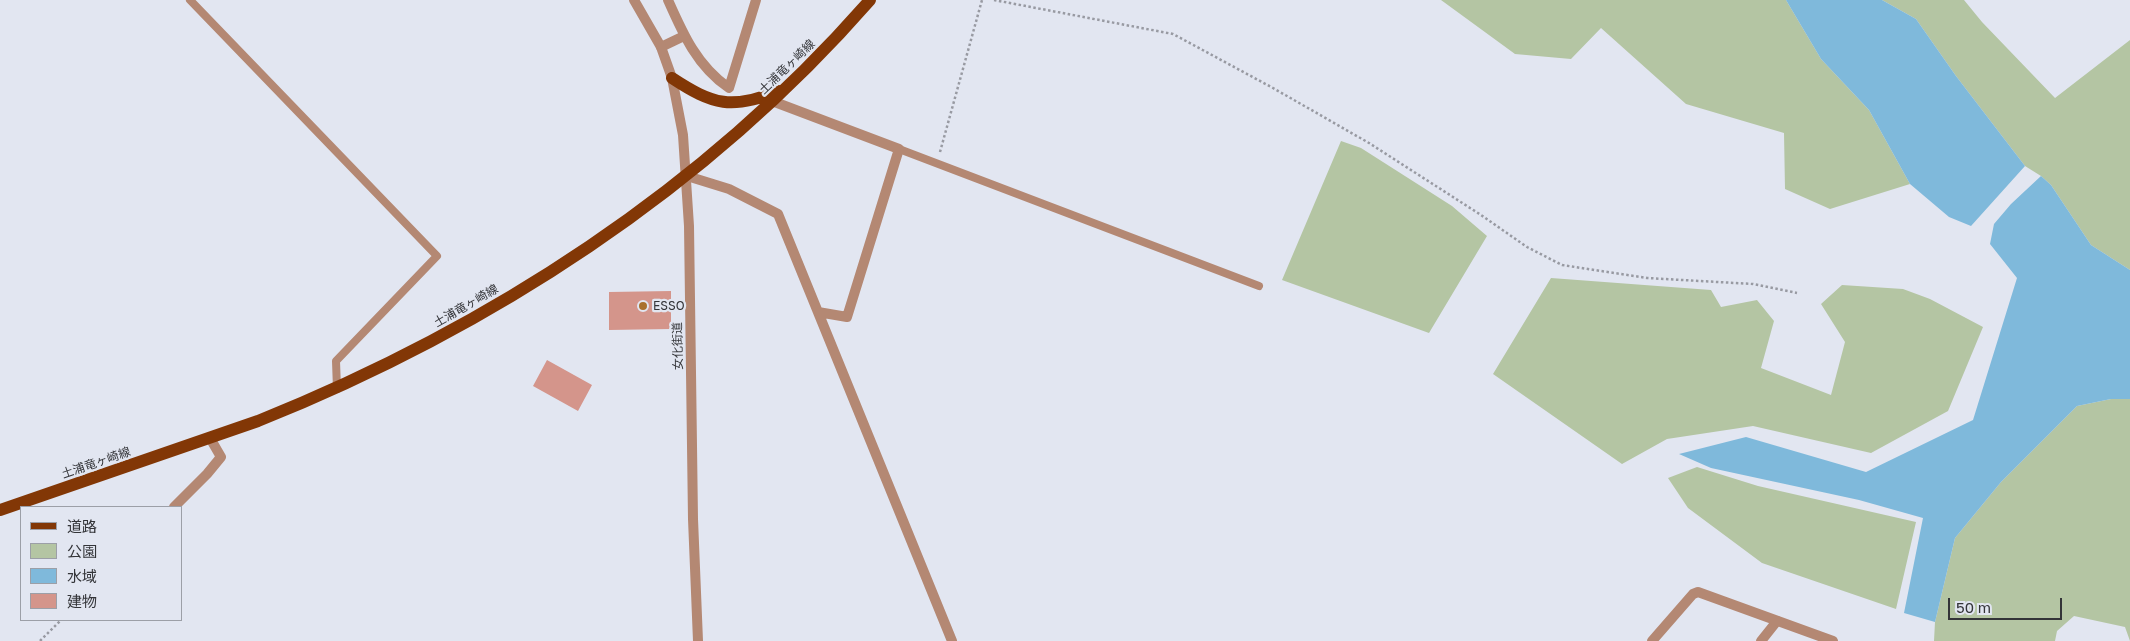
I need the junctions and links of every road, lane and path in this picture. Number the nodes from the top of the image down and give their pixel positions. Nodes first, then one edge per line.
1 (190, 0) edge
2 (634, 0) edge
3 (668, 0) edge
4 (756, 0) edge
5 (870, 0) edge
6 (982, 0) edge
7 (994, 0) edge
8 (684, 36) junction
9 (660, 47) junction
10 (672, 78) junction
11 (786, 88) junction
12 (772, 101) junction
13 (899, 150) junction
14 (937, 164) junction
15 (687, 176) junction
16 (1259, 286) dead end
17 (1797, 293) dead end
18 (818, 312) junction
19 (336, 389) junction
20 (210, 438) junction
21 (175, 506) edge
22 (0, 510) edge
23 (60, 621) edge
24 (1777, 621) junction
25 (40, 641) edge
26 (698, 641) edge
27 (952, 641) edge
28 (1652, 641) edge
29 (1761, 641) edge
30 (1833, 641) edge

1 - 19 lane
2 - 9 street, 女化街道
3 - 8 street
4 - 8 street
5 - 11 main road, 土浦竜ヶ崎線
6 - 14 path
7 - 17 path
8 - 9 street
9 - 10 street, 女化街道
10 - 11 main road
10 - 15 street, 女化街道
11 - 12 main road, 土浦竜ヶ崎線
12 - 13 street
12 - 15 main road, 土浦竜ヶ崎線
13 - 14 lane
13 - 18 street
14 - 16 lane
15 - 18 street
15 - 19 main road, 土浦竜ヶ崎線
15 - 26 street, 女化街道
18 - 27 street
19 - 20 main road, 土浦竜ヶ崎線
20 - 21 street
20 - 22 main road, 土浦竜ヶ崎線
23 - 25 path
24 - 28 street
24 - 29 street
24 - 30 street

